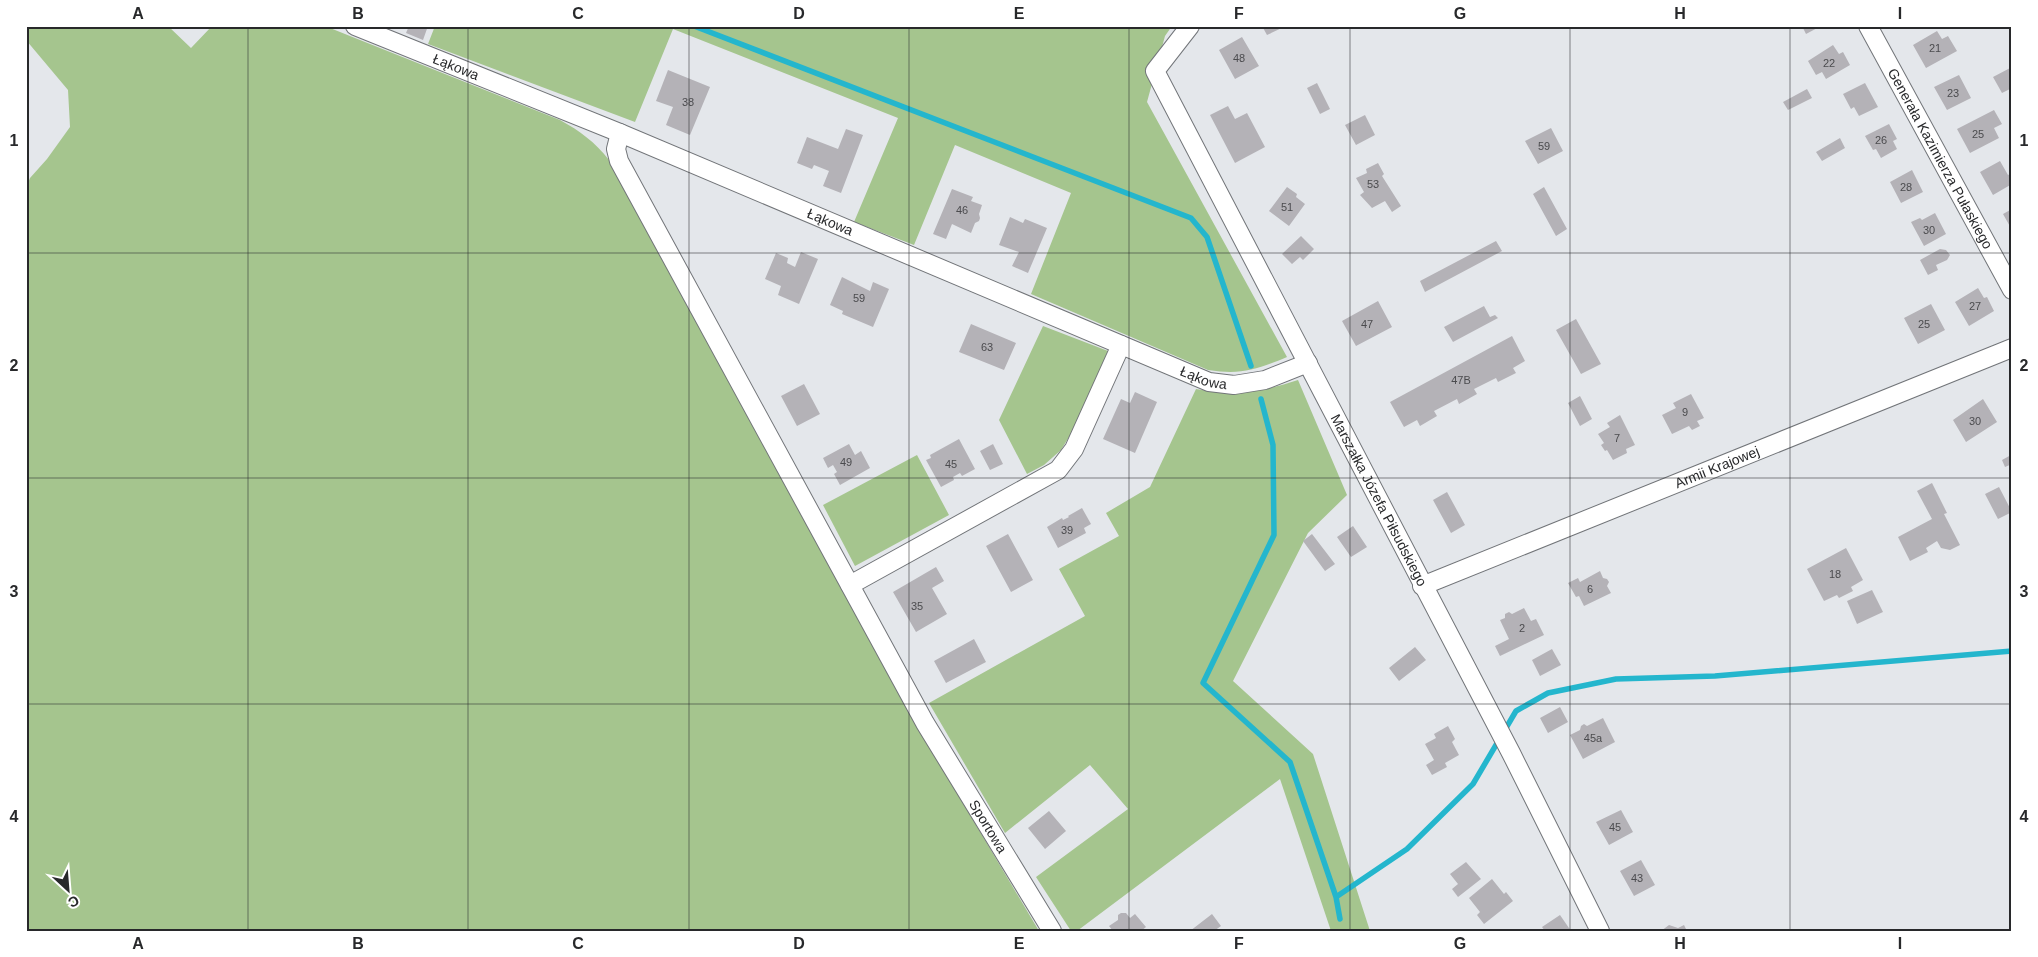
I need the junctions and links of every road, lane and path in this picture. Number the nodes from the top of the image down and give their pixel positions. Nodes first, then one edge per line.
1 (355, 26) edge
2 (1190, 26) edge
3 (1868, 26) edge
4 (620, 133) junction
5 (2012, 290) edge
6 (1121, 345) junction
7 (2012, 348) edge
8 (1308, 363) junction
9 (850, 585) junction
10 (1422, 586) junction
11 (1052, 931) edge
12 (1600, 931) edge

1 - 4 street, Łąkowa
2 - 8 street, Marszałka Józefa Piłsudskiego
3 - 5 street, Generała Kazimierza Pułaskiego
4 - 6 street, Łąkowa
4 - 9 street, Sportowa
6 - 8 street, Łąkowa
6 - 9 street
7 - 10 street, Armii Krajowej
8 - 10 street, Marszałka Józefa Piłsudskiego
9 - 11 street, Sportowa
10 - 12 street, Marszałka Józefa Piłsudskiego

